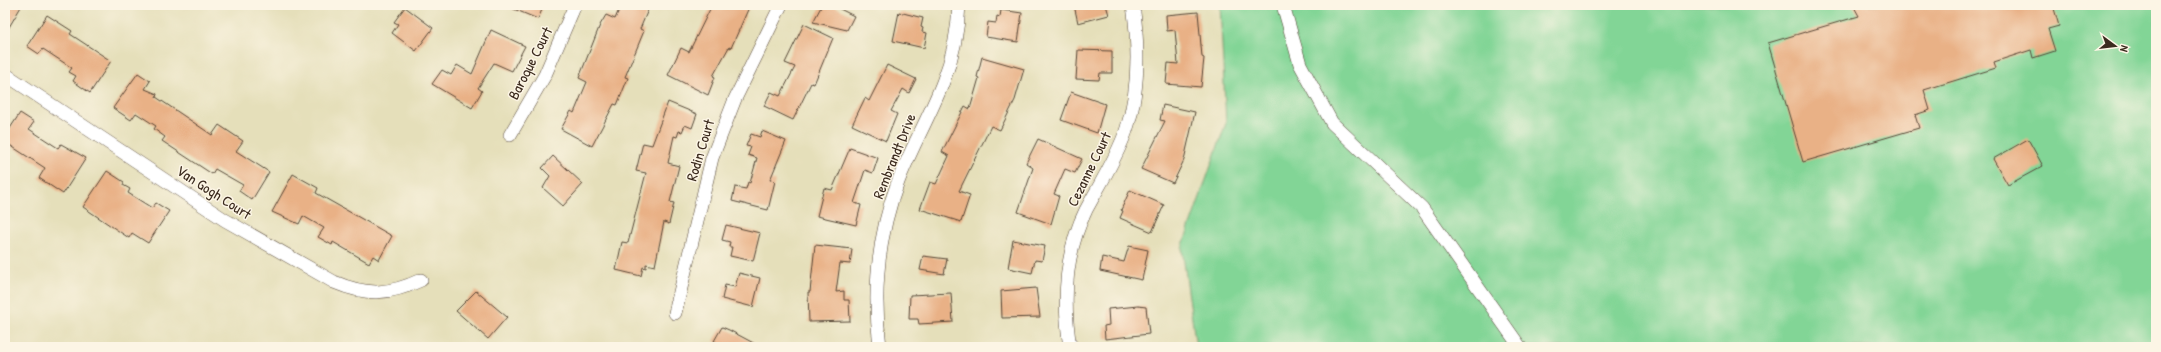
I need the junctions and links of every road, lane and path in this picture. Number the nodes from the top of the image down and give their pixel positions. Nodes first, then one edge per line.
1 (575, 5) edge
2 (781, 5) edge
3 (959, 5) edge
4 (1133, 5) edge
5 (1283, 5) edge
6 (5, 74) edge
7 (510, 135) dead end
8 (421, 280) dead end
9 (675, 313) dead end
10 (880, 347) edge
11 (1070, 347) edge
12 (1520, 347) edge

1 - 7 street, Baroque Court
2 - 9 street, Rodin Court
3 - 10 street, Rembrandt Drive
4 - 11 street, Cezanne Court
5 - 12 street
6 - 8 street, Van Gogh Court

